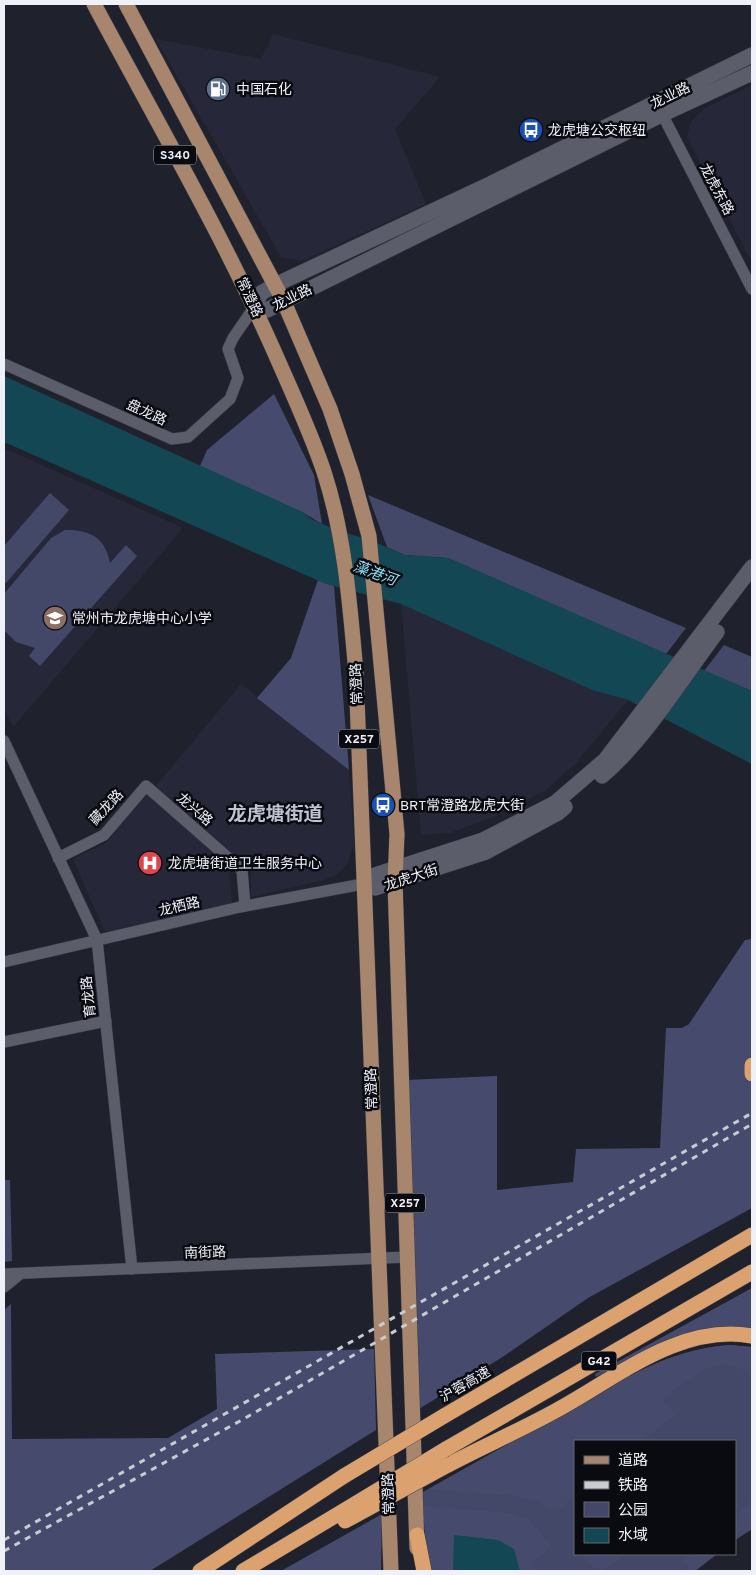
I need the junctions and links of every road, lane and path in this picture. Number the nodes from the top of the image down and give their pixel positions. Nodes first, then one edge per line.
1 (94, 4) edge
2 (126, 4) edge
3 (752, 55) edge
4 (752, 73) edge
5 (659, 108) junction
6 (275, 285) junction
7 (752, 289) edge
8 (284, 302) junction
9 (255, 306) junction
10 (4, 364) edge
11 (752, 567) edge
12 (752, 584) edge
13 (697, 650) junction
14 (4, 741) edge
15 (146, 786) joint
16 (58, 858) junction
17 (396, 875) junction
18 (363, 884) junction
19 (245, 906) junction
20 (97, 940) junction
21 (4, 962) edge
22 (106, 1021) junction
23 (4, 1042) edge
24 (752, 1065) edge
25 (752, 1074) edge
26 (750, 1231) edge
27 (407, 1258) junction
28 (378, 1260) junction
29 (132, 1269) junction
30 (752, 1272) edge
31 (4, 1274) edge
32 (20, 1274) junction
33 (4, 1287) edge
34 (752, 1336) edge
35 (345, 1515) junction
36 (417, 1535) junction
37 (200, 1571) edge
38 (243, 1571) edge
39 (254, 1571) edge
40 (391, 1571) edge
41 (418, 1571) edge
42 (424, 1571) edge

1 - 9 main road, 常澄路 / S340
2 - 6 main road, 常澄路 / S340
3 - 5 street, 龙业路
4 - 5 street, 龙业路
5 - 6 street, 龙业路
5 - 7 street, 龙虎东路
5 - 8 street, 龙业路
6 - 8 main road, 常澄路
6 - 9 street, 龙业路
8 - 9 street, 龙业路
8 - 17 main road, 常澄路 / X257
9 - 10 street, 盘龙路
9 - 18 main road, 常澄路 / X257
11 - 13 street
12 - 13 street
13 - 17 street, 龙虎大街
14 - 16 street, 育龙路
15 - 16 street, 藏龙路
15 - 19 street, 龙兴路
16 - 20 street, 育龙路
17 - 18 street, 龙虎大街
17 - 27 main road, 常澄路 / X257
18 - 19 street, 龙栖路
18 - 28 main road, 常澄路 / X257
19 - 20 street, 龙栖路
20 - 21 street, 龙栖路
20 - 22 street, 育龙路
22 - 23 street
22 - 29 street, 育龙路
24 - 25 highway
26 - 37 highway, 沪蓉高速 / G42, bridge
27 - 28 street, 南街路
27 - 36 main road, 常澄路 / X257
28 - 29 street, 南街路
28 - 40 main road, 常澄路 / X257
29 - 32 street, 南街路
30 - 35 highway, G42, bridge
31 - 32 street, 南街路
32 - 33 street
34 - 35 highway, bridge
35 - 38 highway, G42
35 - 39 highway
36 - 41 main road, 常澄路 / X257
36 - 42 highway

